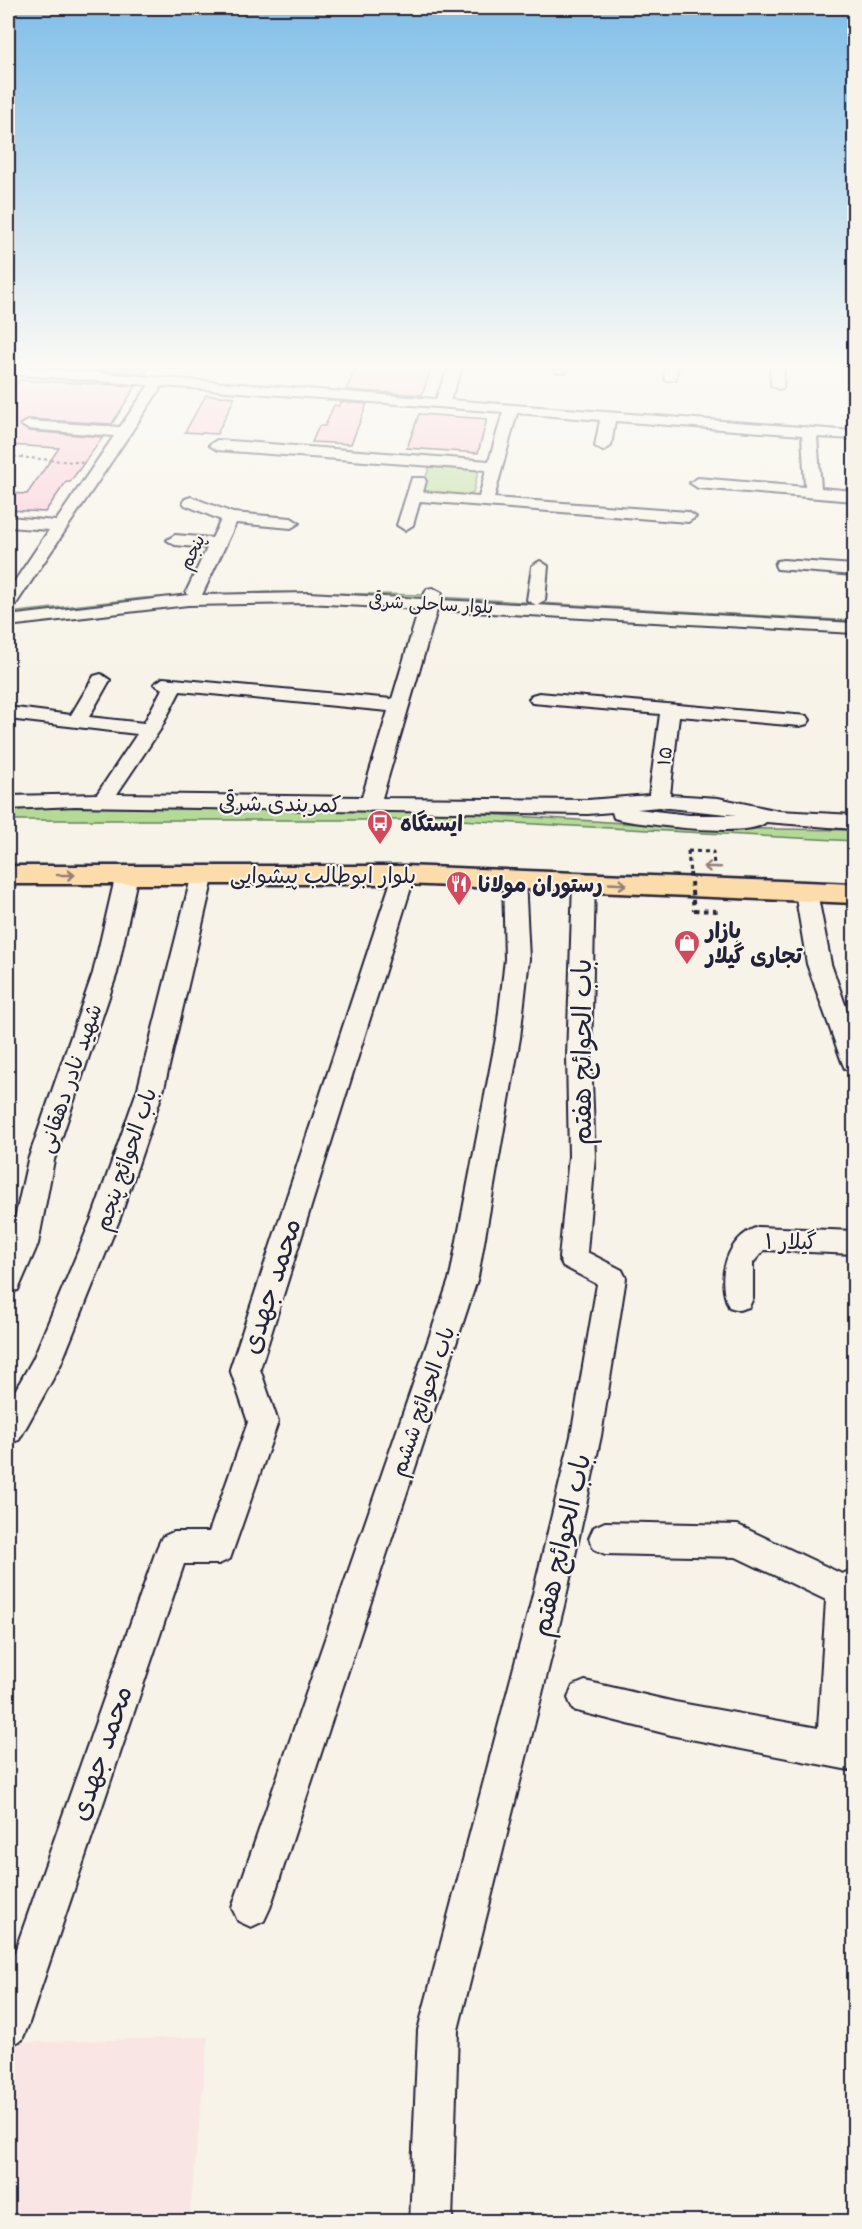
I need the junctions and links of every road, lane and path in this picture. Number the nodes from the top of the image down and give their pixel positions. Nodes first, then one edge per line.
1 (98, 470) edge
2 (421, 470) edge
3 (494, 470) edge
4 (812, 470) edge
5 (698, 483) dead end
6 (813, 492) junction
7 (413, 496) junction
8 (855, 496) edge
9 (191, 502) dead end
10 (485, 502) junction
11 (688, 517) dead end
12 (230, 518) junction
13 (8, 522) edge
14 (291, 523) dead end
15 (405, 525) dead end
16 (59, 526) junction
17 (175, 540) dead end
18 (218, 544) junction
19 (783, 565) dead end
20 (540, 566) dead end
21 (855, 570) edge
22 (195, 592) junction
23 (432, 598) junction
24 (536, 600) junction
25 (8, 603) edge
26 (8, 611) edge
27 (855, 618) edge
28 (8, 621) edge
29 (855, 628) edge
30 (101, 680) dead end
31 (539, 699) dead end
32 (400, 706) junction
33 (670, 710) junction
34 (8, 713) edge
35 (78, 719) junction
36 (800, 720) dead end
37 (150, 730) junction
38 (103, 800) junction
39 (659, 801) junction
40 (8, 803) edge
41 (370, 804) junction
42 (588, 807) junction
43 (779, 818) junction
44 (855, 822) edge
45 (688, 851) joint
46 (8, 854) edge
47 (714, 867) junction
48 (855, 872) edge
49 (127, 874) junction
50 (203, 874) junction
51 (8, 875) edge
52 (404, 875) junction
53 (514, 878) junction
54 (584, 882) junction
55 (806, 892) junction
56 (855, 894) edge
57 (694, 910) joint
58 (716, 911) dead end
59 (855, 1062) edge
60 (855, 1243) edge
61 (8, 1281) edge
62 (739, 1298) dead end
63 (8, 1430) edge
64 (605, 1538) dead end
65 (849, 1588) edge
66 (585, 1698) dead end
67 (844, 1751) edge
68 (251, 1908) dead end
69 (8, 2026) edge
70 (431, 2222) edge

1 - 16 street
2 - 7 street
3 - 10 street
4 - 6 street
5 - 6 street
6 - 8 street
7 - 10 street
7 - 15 street
9 - 12 street
10 - 11 street
12 - 14 street, پنجم
12 - 18 street, پنجم
13 - 16 street
16 - 25 street
17 - 18 street
18 - 22 street, پنجم
19 - 21 street
20 - 24 street
22 - 23 street, بلوار ساحلی شرقی
22 - 26 street, بلوار ساحلی شرقی
23 - 24 street, بلوار ساحلی شرقی
23 - 28 street, بلوار ساحلی شرقی
23 - 29 street, بلوار ساحلی شرقی
23 - 32 street
24 - 27 street, بلوار ساحلی شرقی
30 - 35 street
31 - 33 street
32 - 37 street
32 - 41 street
33 - 36 street
33 - 39 street, ۱۵
34 - 35 street
35 - 37 street
37 - 38 street
38 - 40 street, کمربندی شرقی
38 - 41 street, کمربندی شرقی
39 - 42 street, کمربندی شرقی
39 - 43 street, کمربندی شرقی
41 - 42 street, کمربندی شرقی
42 - 43 street, کمربندی شرقی
43 - 44 street, کمربندی شرقی
45 - 47 path
45 - 57 path, bridge
47 -> 46 highway, بلوار ابوطالب پیشوایی
47 - 48 highway, بلوار ابوطالب پیشوایی
49 - 50 highway, بلوار ابوطالب پیشوایی
51 -> 49 highway, بلوار ابوطالب پیشوایی
49 - 61 street, شهید نادر دهقانی
50 - 52 highway, بلوار ابوطالب پیشوایی
50 - 63 street, باب الحوائج پنجم
52 - 53 highway, بلوار ابوطالب پیشوایی
52 - 69 street, محمد جهدی
53 - 54 highway, بلوار ابوطالب پیشوایی
53 - 68 street, باب الحوائج ششم
54 -> 55 highway, بلوار ابوطالب پیشوایی
54 - 70 street, باب الحوائج هفتم
55 - 56 highway, بلوار ابوطالب پیشوایی
55 - 59 street
57 - 58 path
60 - 62 street, گیلار ۱
64 - 65 street
65 - 67 street
66 - 67 street

